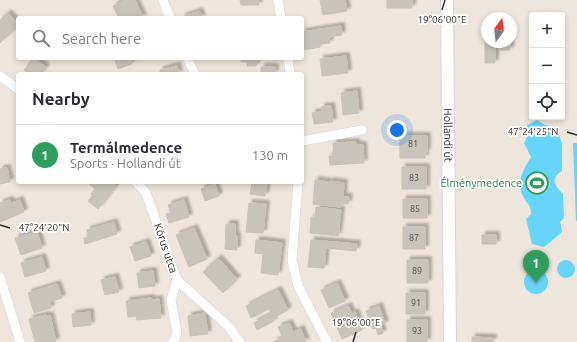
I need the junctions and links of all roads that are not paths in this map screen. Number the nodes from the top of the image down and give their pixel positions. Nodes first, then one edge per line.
1 (163, 0) edge
2 (278, 0) edge
3 (447, 0) edge
4 (169, 16) edge
5 (281, 16) edge
6 (188, 60) edge
7 (288, 60) edge
8 (194, 72) edge
9 (290, 72) edge
10 (0, 76) edge
11 (16, 88) edge
12 (362, 130) dead end
13 (304, 141) edge
14 (138, 184) edge
15 (298, 184) edge
16 (0, 277) edge
17 (177, 280) junction
18 (20, 342) edge
19 (173, 342) edge
20 (240, 342) edge
21 (327, 342) edge
22 (450, 342) edge

1 - 4 street
2 - 5 street
3 - 22 street, Hollandi út
6 - 8 street
7 - 9 street
10 - 11 street
12 - 13 street
14 - 17 street, Kórus utca
15 - 21 street
16 - 18 street
17 - 19 street, Kórus utca
17 - 20 street

